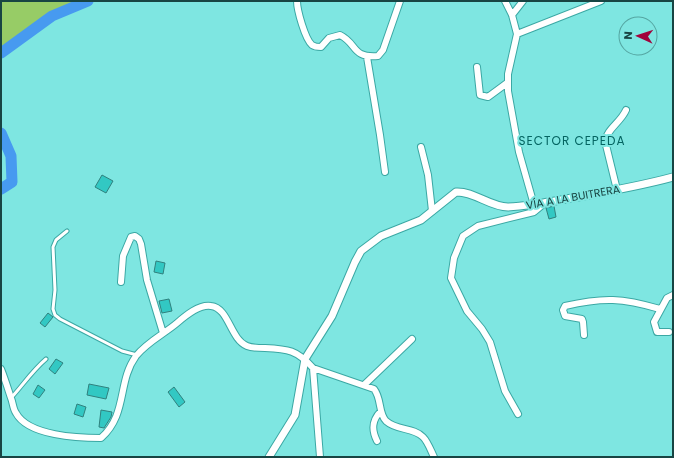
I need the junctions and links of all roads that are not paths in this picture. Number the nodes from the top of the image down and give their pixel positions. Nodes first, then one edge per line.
1 (297, 1) edge
2 (400, 1) edge
3 (505, 1) edge
4 (523, 1) edge
5 (601, 1) edge
6 (512, 15) junction
7 (517, 34) junction
8 (367, 57) junction
9 (477, 67) dead end
10 (507, 83) junction
11 (626, 110) dead end
12 (421, 147) dead end
13 (385, 172) dead end
14 (673, 177) edge
15 (617, 190) junction
16 (546, 202) junction
17 (534, 205) junction
18 (432, 210) junction
19 (67, 231) dead end
20 (121, 282) dead end
21 (673, 295) edge
22 (660, 309) junction
23 (669, 332) dead end
24 (163, 333) junction
25 (584, 335) dead end
26 (412, 339) dead end
27 (137, 355) junction
28 (46, 359) dead end
29 (305, 359) junction
30 (313, 368) junction
31 (1, 369) edge
32 (364, 385) junction
33 (11, 398) junction
34 (381, 411) junction
35 (518, 414) dead end
36 (376, 441) dead end
37 (270, 457) edge
38 (320, 457) edge
39 (432, 457) edge

1 - 8 street
2 - 8 street
3 - 6 street
4 - 6 street
5 - 7 street
6 - 7 street
7 - 10 street
8 - 13 street
9 - 10 street
10 - 17 street
11 - 15 street
12 - 18 street
14 - 15 street, VÍA A LA BUITRERA
15 - 16 street, VÍA A LA BUITRERA
16 - 17 street, VÍA A LA BUITRERA
16 - 35 street
17 - 18 street, VÍA A LA BUITRERA
18 - 29 street, VÍA A LA BUITRERA
19 - 27 lane
20 - 24 street
21 - 22 street
22 - 23 street
22 - 25 street
24 - 27 street
24 - 29 street
26 - 32 street
27 - 33 street
28 - 33 lane
29 - 30 street
29 - 37 street, VÍA A LA BUITRERA
30 - 32 street
30 - 38 street
31 - 33 street
32 - 34 street
34 - 36 street
34 - 39 street

